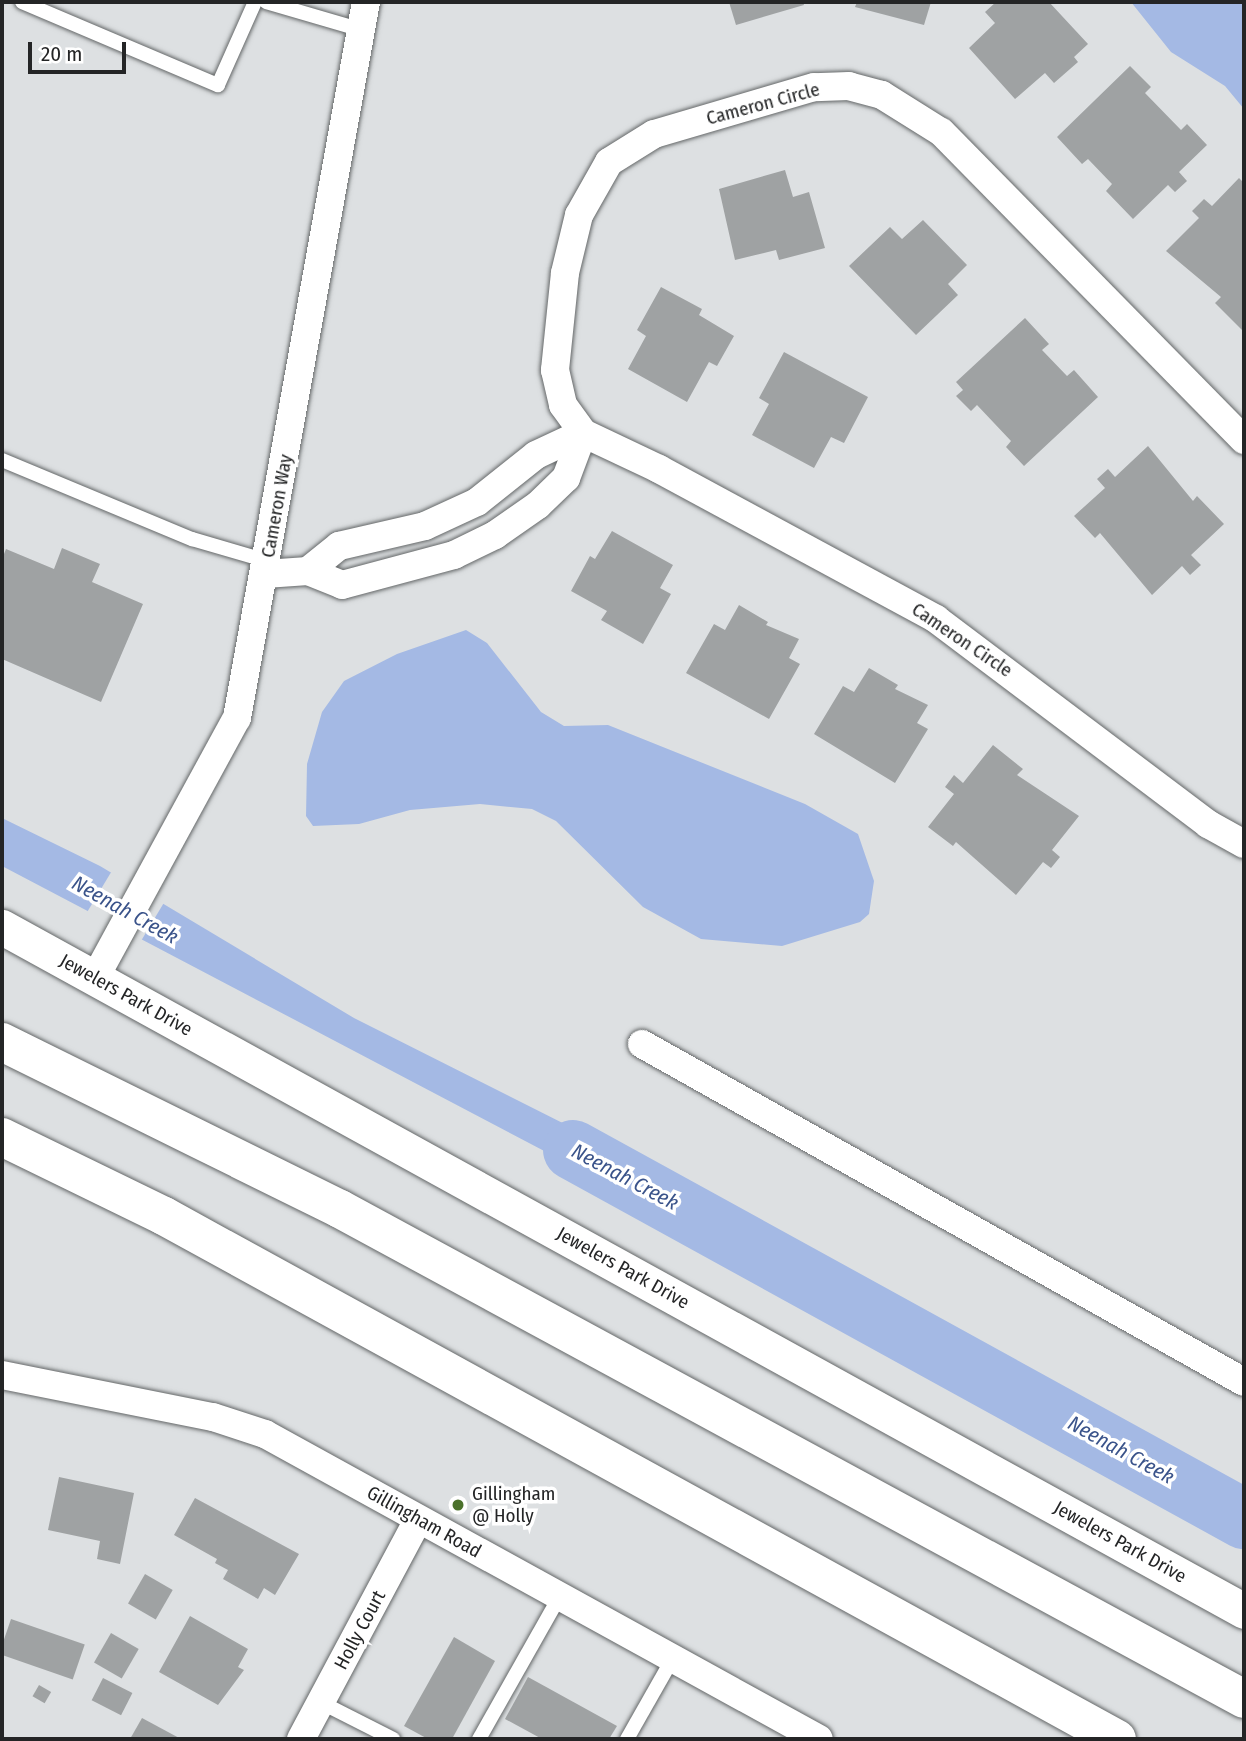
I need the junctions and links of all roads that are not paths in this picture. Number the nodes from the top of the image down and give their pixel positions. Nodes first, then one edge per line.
1 (22, 2) edge
2 (254, 2) edge
3 (266, 2) edge
4 (366, 2) edge
5 (362, 30) junction
6 (583, 433) junction
7 (1244, 440) edge
8 (2, 460) edge
9 (266, 567) junction
10 (308, 571) junction
11 (1244, 844) edge
12 (2, 927) edge
13 (95, 978) junction
14 (2, 1042) edge
15 (642, 1044) dead end
16 (2, 1137) edge
17 (2, 1375) edge
18 (1244, 1382) edge
19 (418, 1520) junction
20 (560, 1596) junction
21 (1244, 1611) edge
22 (673, 1658) junction
23 (1244, 1699) edge
24 (322, 1703) junction
25 (814, 1738) edge
26 (301, 1739) edge
27 (393, 1739) edge
28 (479, 1739) edge
29 (627, 1739) edge
30 (1117, 1739) edge

1 - 2 lane
3 - 5 lane
4 - 5 street, Cameron Way
5 - 9 street, Cameron Way
6 - 7 street, Cameron Circle
6 - 10 street
6 - 10 street
6 - 11 street, Cameron Circle
8 - 9 lane
9 - 10 street
9 - 13 street, Cameron Way
12 - 13 street, Jewelers Park Drive
13 - 21 street, Jewelers Park Drive
14 - 23 highway
15 - 18 street
16 - 30 highway
17 - 19 street, Gillingham Road
19 - 20 street, Gillingham Road
19 - 24 street, Holly Court
20 - 22 street, Gillingham Road
20 - 28 lane
22 - 25 street, Gillingham Road
22 - 29 lane
24 - 26 street, Holly Court
24 - 27 lane

